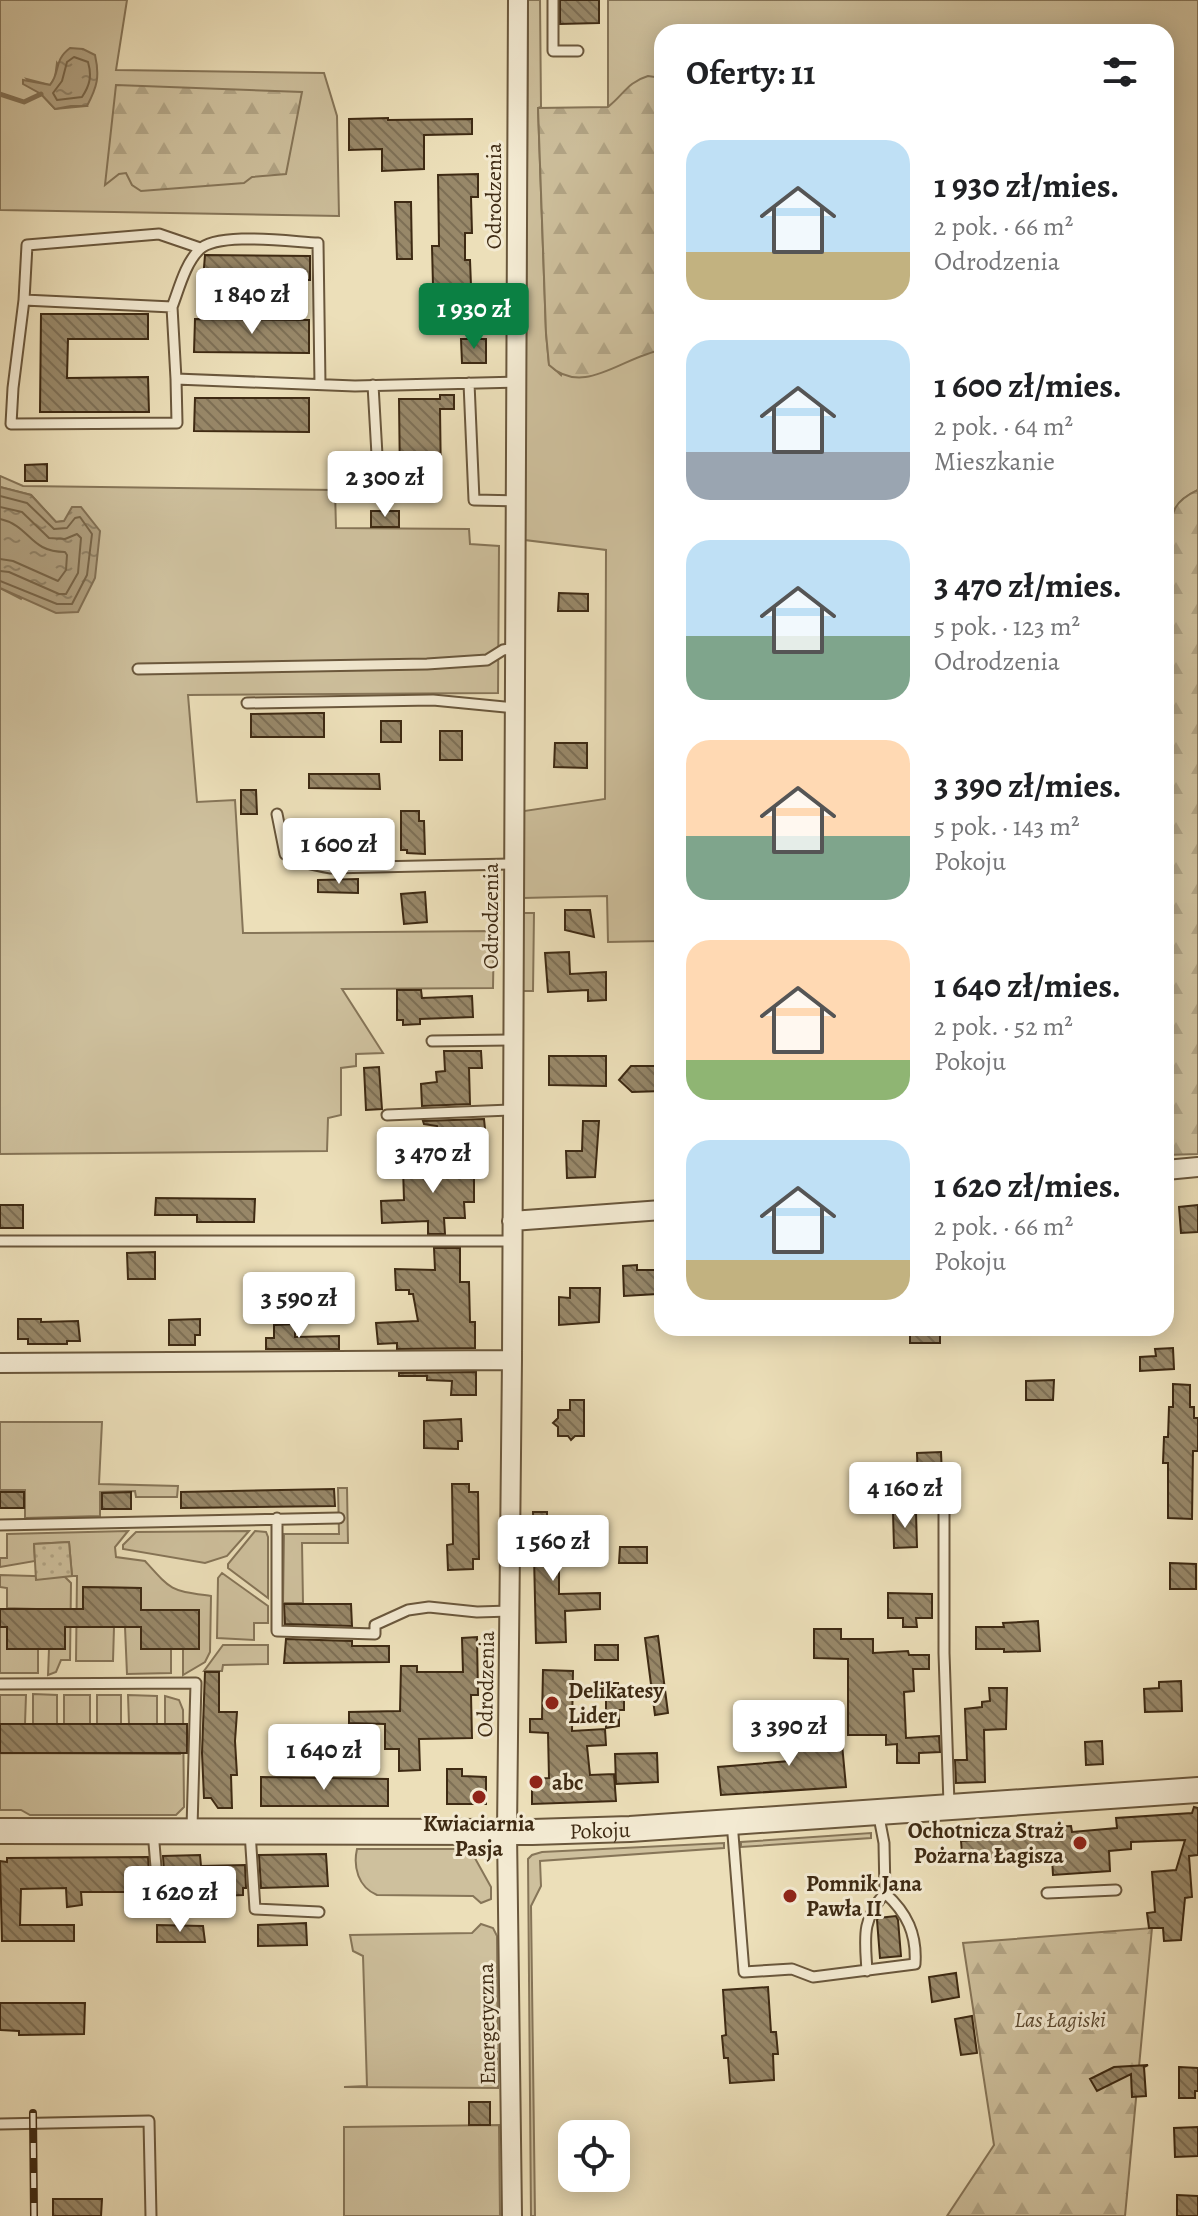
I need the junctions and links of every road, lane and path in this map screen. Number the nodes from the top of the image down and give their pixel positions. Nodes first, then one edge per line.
1 (518, 0) edge
2 (553, 0) edge
3 (578, 51) dead end
4 (200, 248) junction
5 (24, 300) junction
6 (172, 307) junction
7 (176, 379) junction
8 (516, 382) junction
9 (469, 383) junction
10 (320, 384) junction
11 (373, 385) junction
12 (377, 455) dead end
13 (516, 501) junction
14 (515, 648) junction
15 (138, 669) dead end
16 (247, 703) dead end
17 (515, 708) junction
18 (277, 814) dead end
19 (514, 864) junction
20 (513, 1040) junction
21 (432, 1041) dead end
22 (513, 1110) junction
23 (387, 1115) dead end
24 (1198, 1167) edge
25 (1174, 1169) edge
26 (654, 1211) edge
27 (512, 1221) junction
28 (0, 1241) edge
29 (512, 1241) junction
30 (512, 1360) junction
31 (0, 1363) edge
32 (944, 1512) dead end
33 (277, 1518) junction
34 (339, 1518) dead end
35 (0, 1525) edge
36 (510, 1611) junction
37 (0, 1684) edge
38 (1198, 1790) edge
39 (950, 1807) junction
40 (878, 1812) junction
41 (732, 1822) junction
42 (0, 1831) edge
43 (153, 1831) junction
44 (192, 1831) junction
45 (250, 1832) junction
46 (507, 1832) junction
47 (1116, 1890) dead end
48 (885, 1893) junction
49 (1047, 1893) dead end
50 (182, 1902) dead end
51 (319, 1912) dead end
52 (867, 1971) junction
53 (0, 2124) edge
54 (151, 2216) edge
55 (512, 2216) edge

1 - 8 street, Odrodzenia
2 - 3 lane
4 - 5 lane
4 - 6 lane
4 - 10 lane
5 - 6 lane
5 - 7 lane
6 - 7 lane
7 - 10 lane
8 - 9 lane
8 - 13 street, Odrodzenia
9 - 11 lane
9 - 13 lane
10 - 11 lane
11 - 12 lane
13 - 14 street, Odrodzenia
14 - 15 lane
14 - 17 street, Odrodzenia
16 - 17 lane
17 - 19 street, Odrodzenia
18 - 19 lane
19 - 20 street, Odrodzenia
20 - 21 lane
20 - 22 street, Odrodzenia
22 - 23 lane
22 - 27 street, Odrodzenia
24 - 25 street
26 - 27 street
27 - 29 street, Odrodzenia
28 - 29 lane
29 - 30 street, Odrodzenia
30 - 31 street
30 - 36 street, Odrodzenia
32 - 39 lane
33 - 34 lane
33 - 35 lane
33 - 36 lane
36 - 46 street, Odrodzenia
37 - 44 lane
38 - 39 street, Pokoju
39 - 40 street, Pokoju
40 - 41 street, Pokoju
40 - 48 lane
41 - 46 street, Pokoju
41 - 52 lane
42 - 43 street, Pokoju
43 - 44 street, Pokoju
43 - 50 lane
44 - 45 street, Pokoju
45 - 46 street, Pokoju
45 - 51 lane
46 - 55 street, Energetyczna
47 - 49 lane
48 - 52 lane
48 - 52 lane
53 - 54 lane

